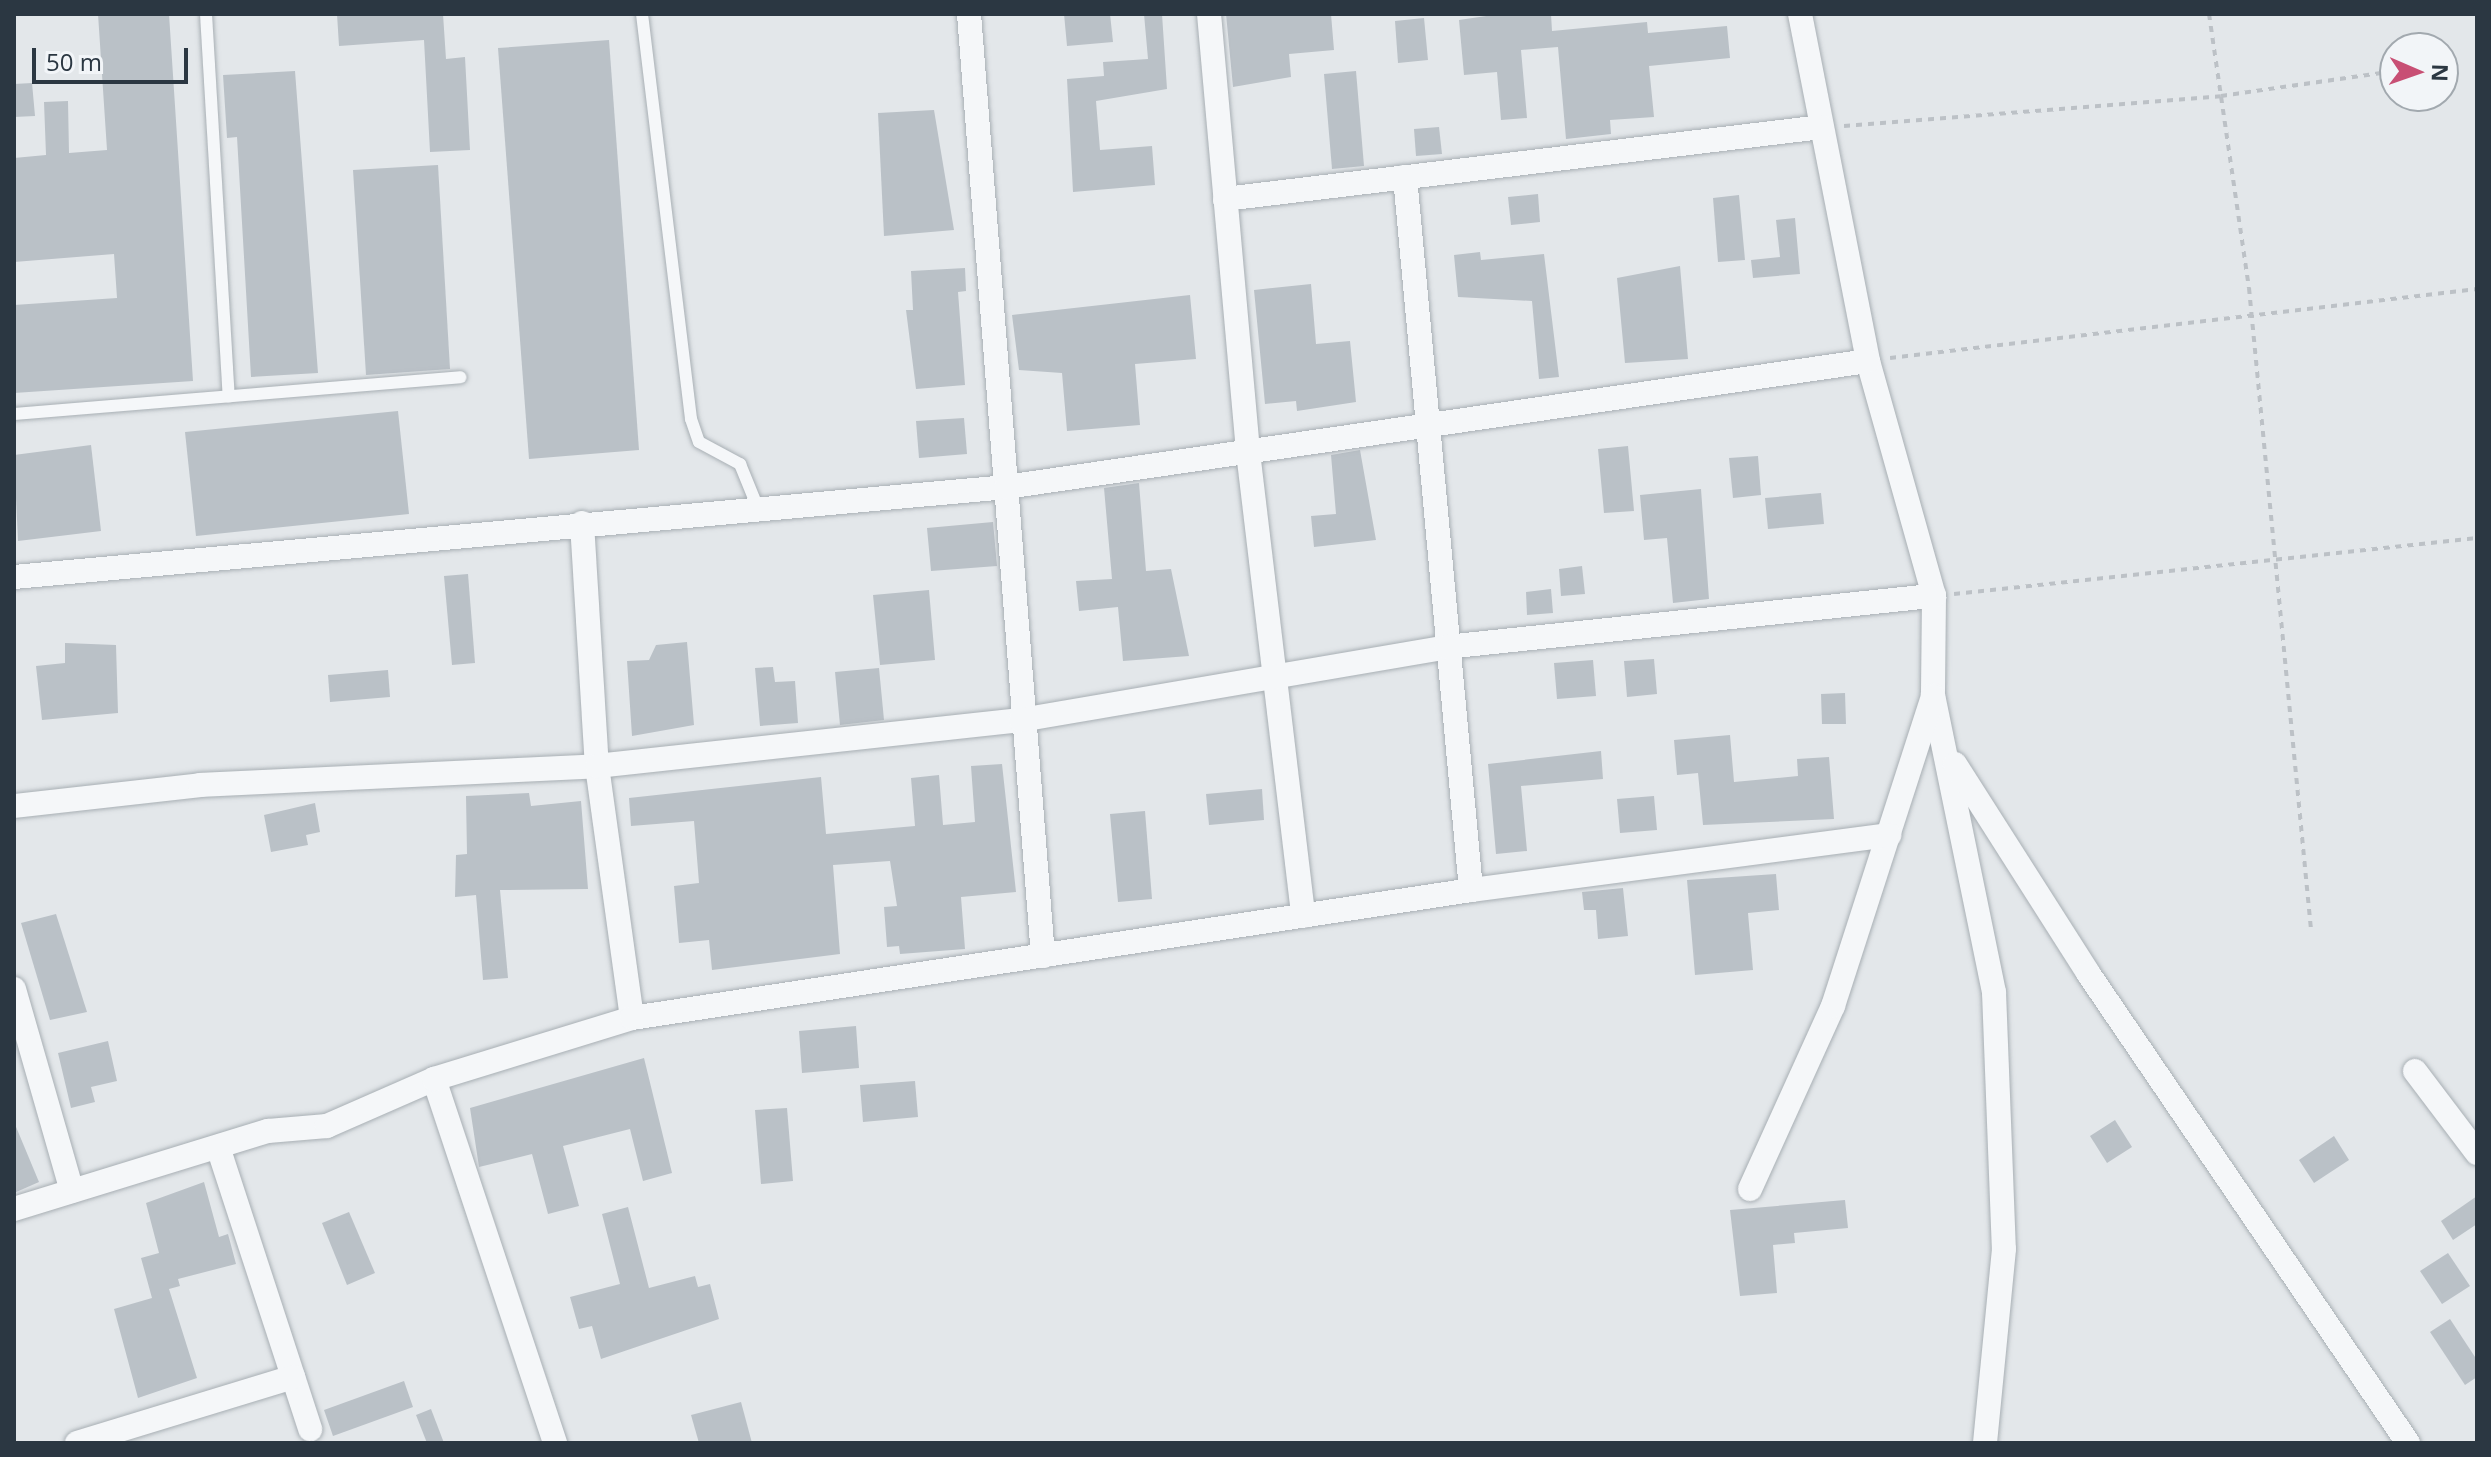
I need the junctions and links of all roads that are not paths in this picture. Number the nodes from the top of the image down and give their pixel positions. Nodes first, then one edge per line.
1 (206, 14) edge
2 (642, 14) edge
3 (969, 14) edge
4 (1209, 14) edge
5 (1800, 14) edge
6 (1822, 127) junction
7 (1405, 177) junction
8 (1225, 199) junction
9 (1868, 361) junction
10 (460, 377) dead end
11 (229, 396) junction
12 (14, 414) edge
13 (1422, 424) junction
14 (1248, 452) junction
15 (1006, 487) junction
16 (758, 508) junction
17 (582, 523) junction
18 (14, 577) edge
19 (1934, 596) junction
20 (1446, 647) junction
21 (1274, 672) junction
22 (1933, 695) junction
23 (1021, 720) junction
24 (1945, 748) junction
25 (597, 766) junction
26 (14, 806) edge
27 (1889, 835) junction
28 (1471, 890) junction
29 (1303, 916) junction
30 (1043, 956) junction
31 (14, 989) edge
32 (632, 1018) junction
33 (2415, 1071) dead end
34 (434, 1079) junction
35 (218, 1147) junction
36 (2477, 1153) edge
37 (1750, 1189) dead end
38 (72, 1191) junction
39 (14, 1209) edge
40 (293, 1377) junction
41 (310, 1429) dead end
42 (77, 1443) edge
43 (555, 1443) edge
44 (1985, 1443) edge
45 (2408, 1443) edge

1 - 11 lane
2 - 16 lane
3 - 15 street
4 - 8 street
5 - 6 street
6 - 7 street
6 - 9 street
7 - 8 street
7 - 13 street
8 - 14 street
9 - 13 street
9 - 19 street
10 - 11 lane
11 - 12 lane
13 - 14 street
13 - 20 street
14 - 15 street
14 - 21 street
15 - 16 street
15 - 23 street
16 - 17 street
17 - 18 street
17 - 25 street
19 - 20 street
19 - 22 street
20 - 21 street
20 - 28 street
21 - 23 street
21 - 29 street
22 - 24 street
22 - 27 street
23 - 25 street
23 - 30 street
24 - 44 street
24 - 45 street
25 - 26 street
25 - 32 street
27 - 28 street
27 - 37 street
28 - 29 street
29 - 30 street
30 - 32 street
31 - 38 street
32 - 34 street
33 - 36 street
34 - 35 street
34 - 43 street
35 - 38 street
35 - 40 street
38 - 39 street
40 - 41 street
40 - 42 street

